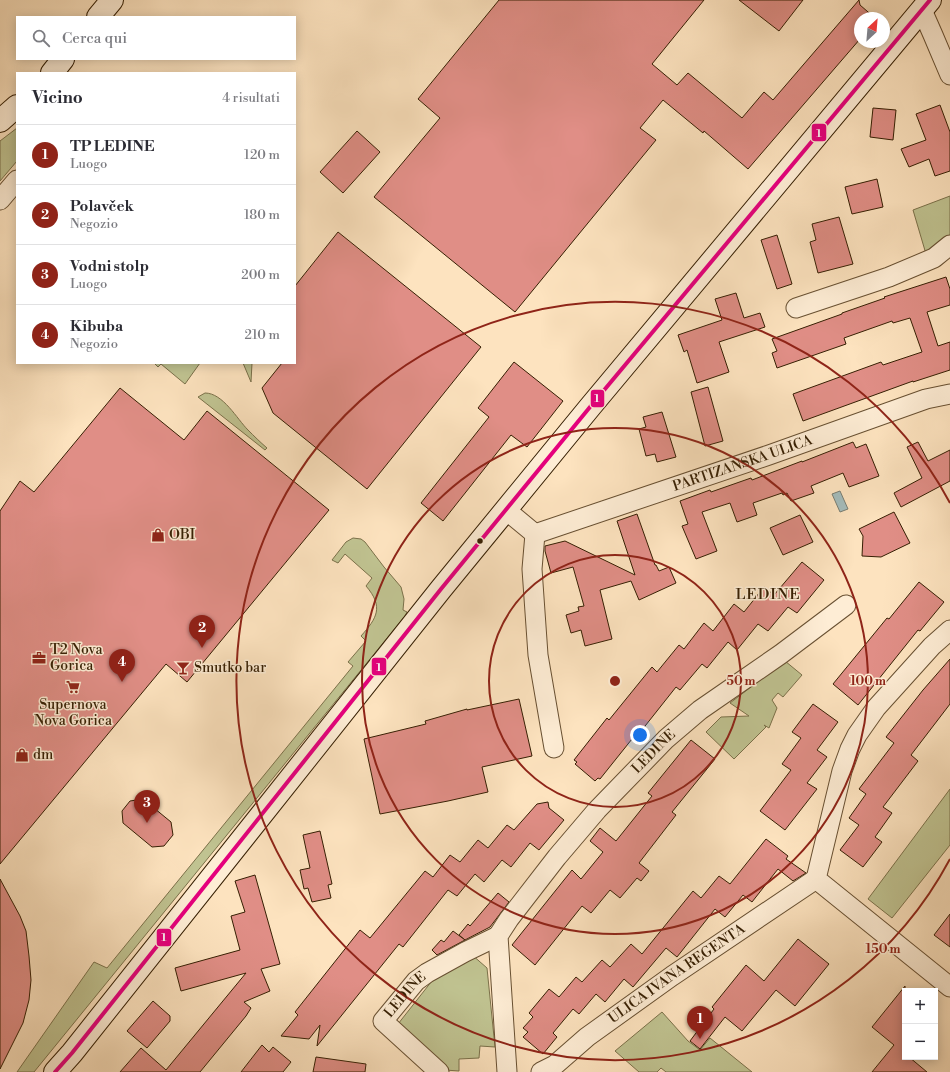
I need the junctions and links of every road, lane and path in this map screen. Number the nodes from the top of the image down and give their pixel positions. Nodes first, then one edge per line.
1 (112, 0) edge
2 (926, 5) edge
3 (99, 16) edge
4 (62, 60) edge
5 (53, 72) edge
6 (950, 74) edge
7 (16, 107) edge
8 (0, 121) edge
9 (16, 181) edge
10 (0, 200) edge
11 (950, 245) edge
12 (796, 308) dead end
13 (950, 394) edge
14 (506, 510) junction
15 (535, 534) junction
16 (846, 605) dead end
17 (950, 630) edge
18 (554, 748) dead end
19 (816, 879) junction
20 (498, 936) junction
21 (950, 987) edge
22 (55, 1072) edge
23 (439, 1072) edge
24 (507, 1072) edge
25 (541, 1072) edge

1 - 3 street
2 - 6 street
2 - 14 street
4 - 5 street
7 - 8 street
9 - 10 street
11 - 12 street
13 - 15 street, PARTIZANSKA ULICA
14 - 15 street
14 - 22 street
15 - 18 street
16 - 20 street, LEDINE
17 - 19 street
19 - 21 street
19 - 25 street, ULICA IVANA REGENTA
20 - 23 street, LEDINE
20 - 24 street

